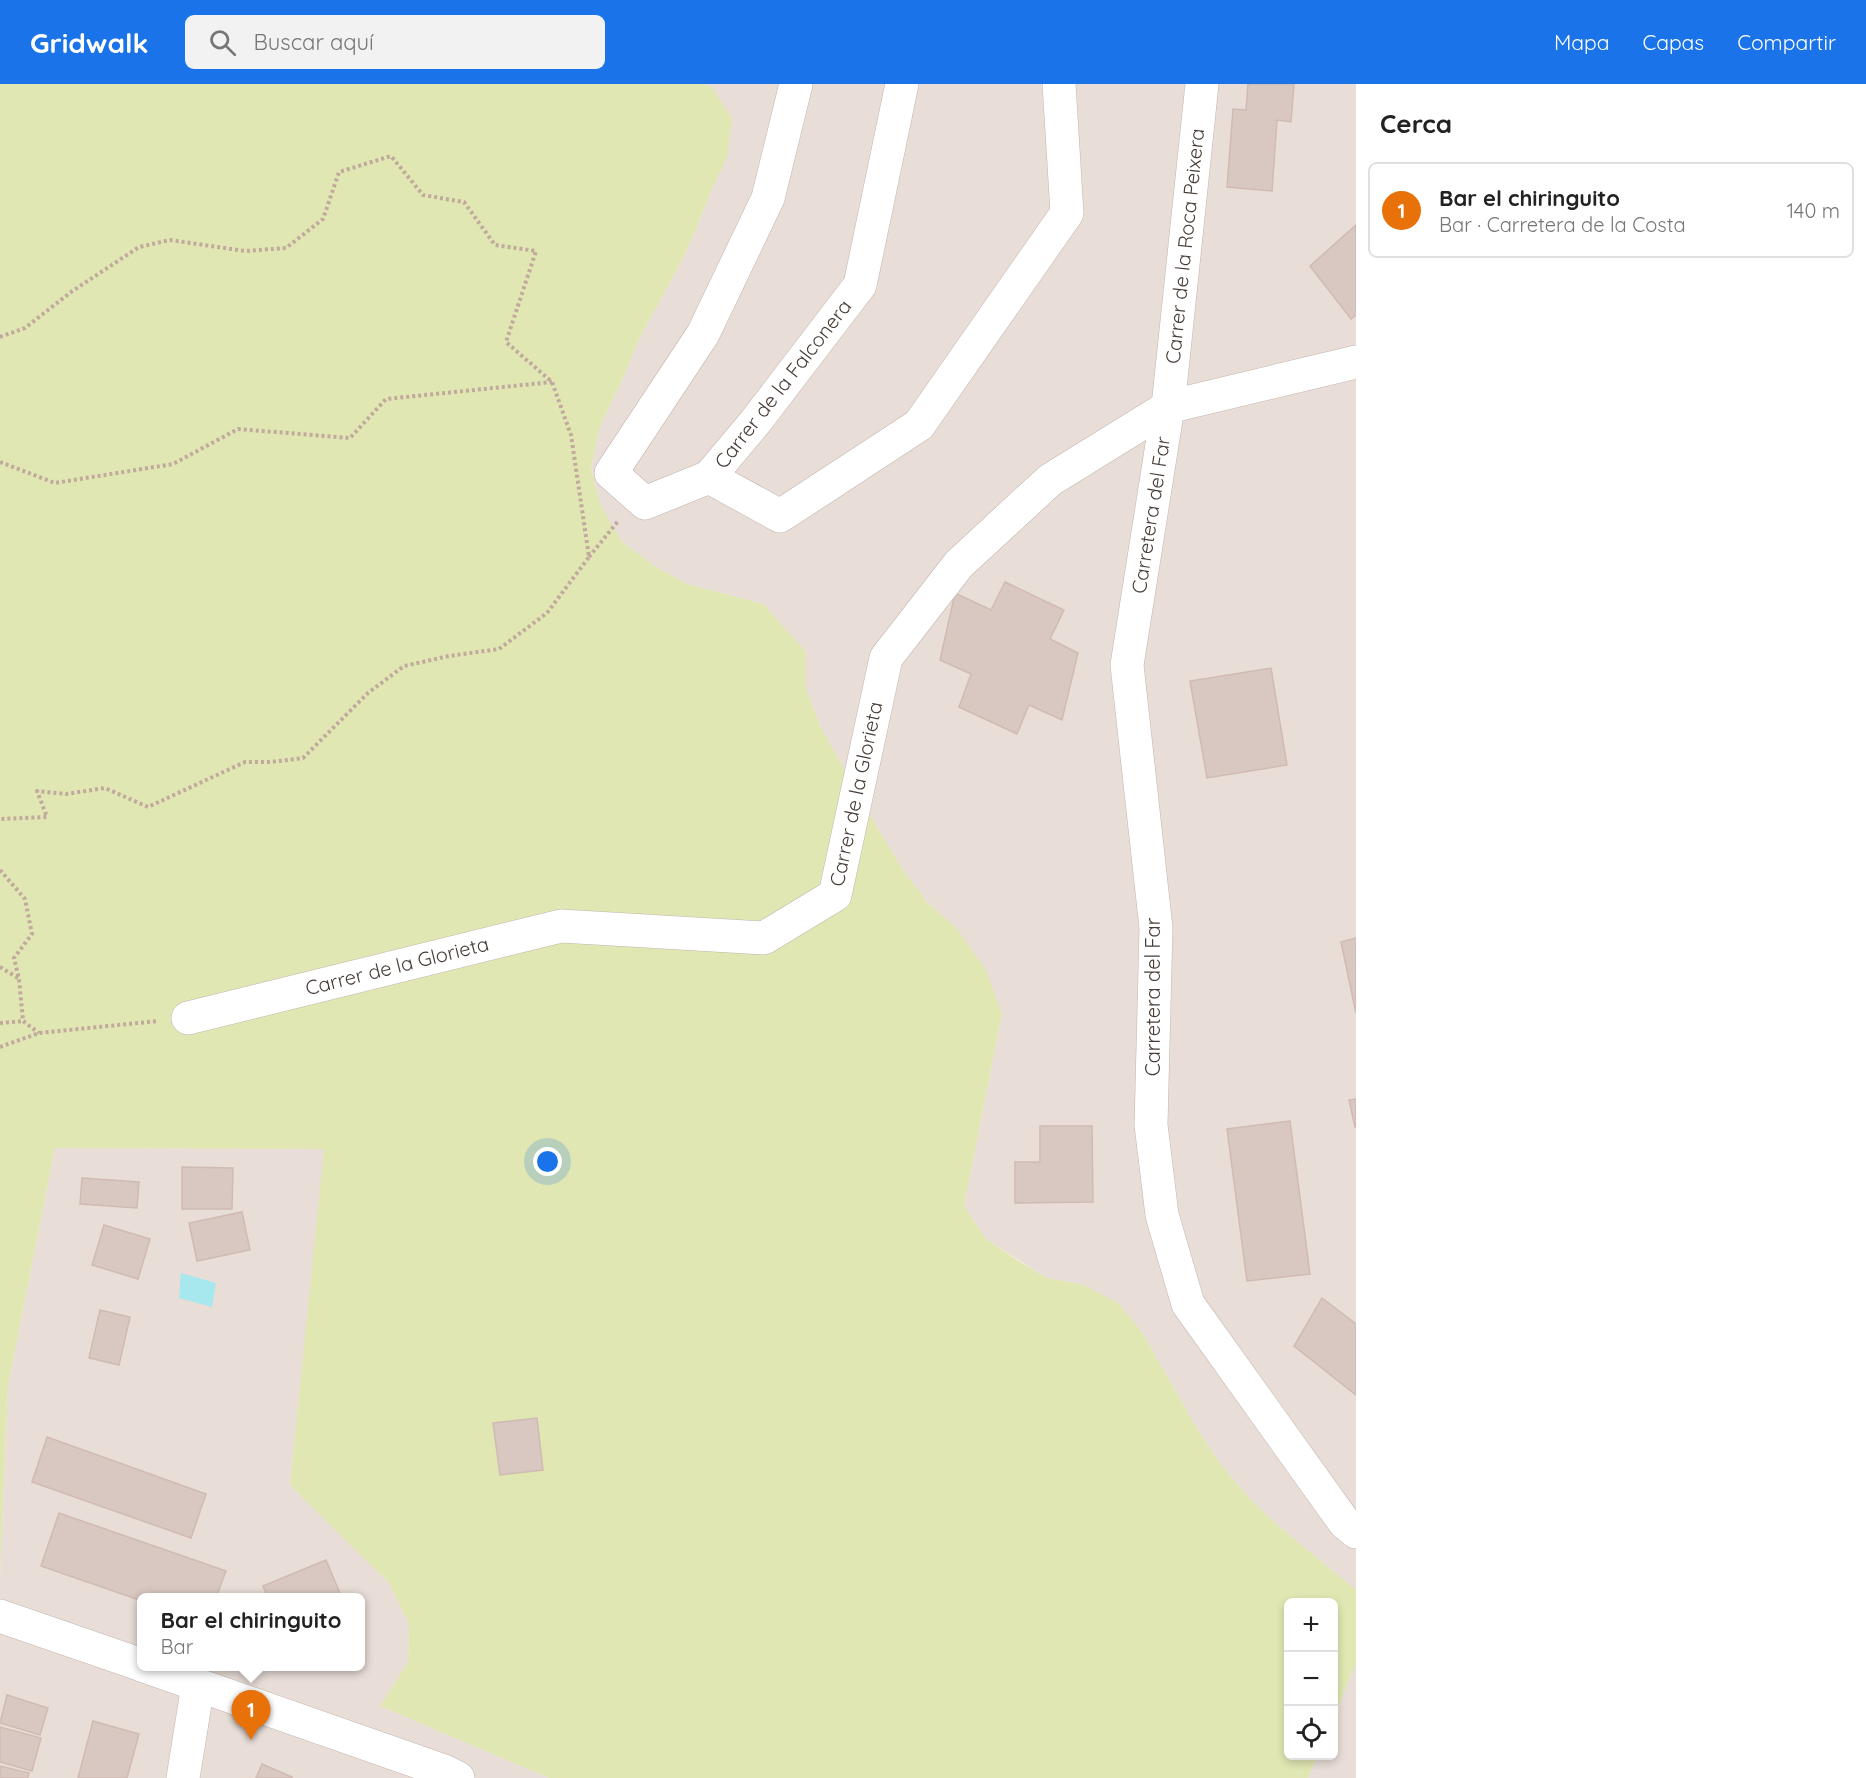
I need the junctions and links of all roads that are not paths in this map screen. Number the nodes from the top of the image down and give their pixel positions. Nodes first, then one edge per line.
1 (796, 84) edge
2 (902, 84) edge
3 (1059, 84) edge
4 (1202, 84) edge
5 (1356, 362) edge
6 (1168, 407) junction
7 (709, 477) junction
8 (188, 1018) road end
9 (1356, 1532) edge
10 (0, 1616) edge
11 (137, 1664) edge
12 (157, 1671) edge
13 (198, 1685) junction
14 (183, 1778) edge
15 (458, 1778) edge

1 - 7 street
2 - 7 street, Carrer de la Falconera
3 - 7 street, Carrer de la Falconera
4 - 6 street, Carrer de la Roca Peixera
5 - 6 street, Carrer de la Glorieta
6 - 8 street, Carrer de la Glorieta
6 - 9 street, Carretera del Far
10 - 11 street
12 - 13 street
13 - 14 street
13 - 15 street

